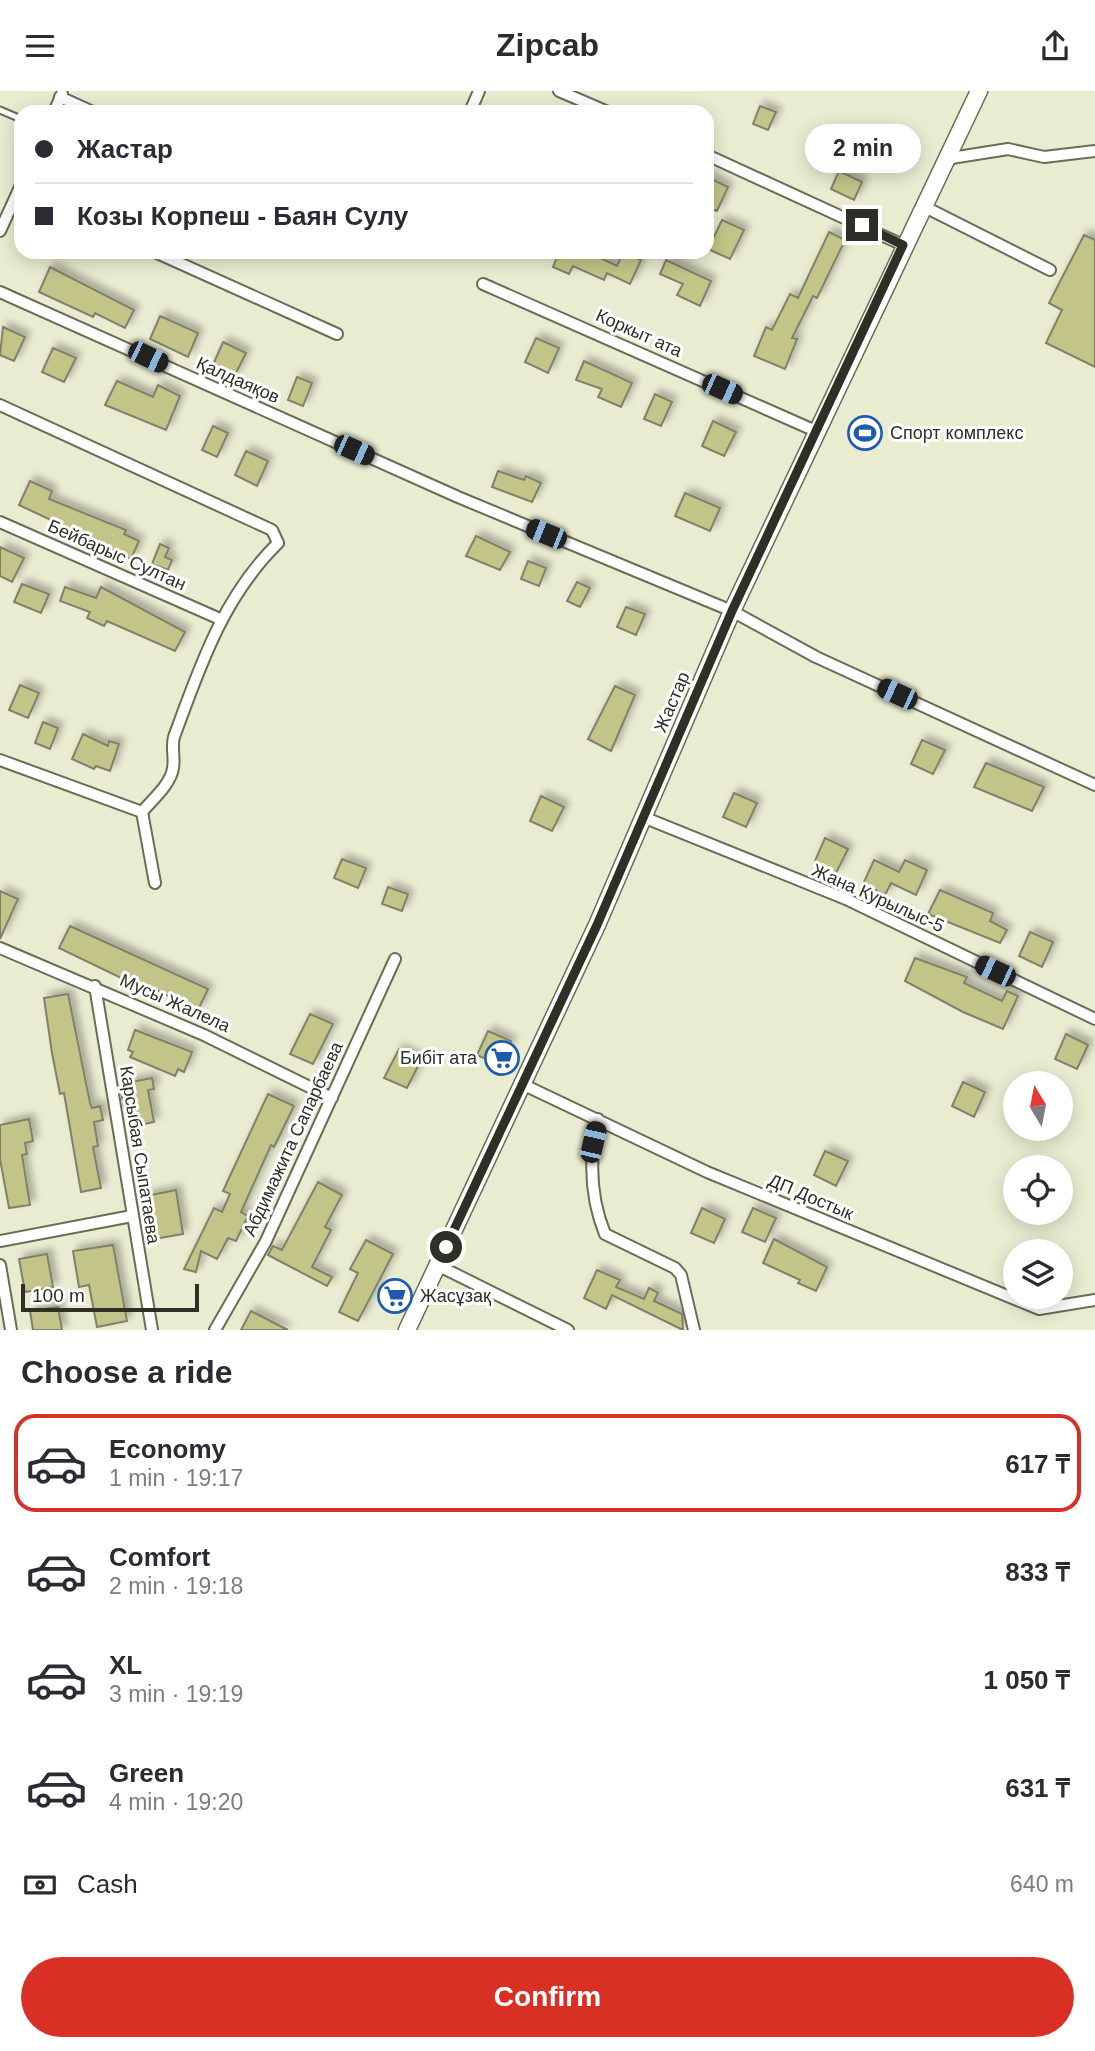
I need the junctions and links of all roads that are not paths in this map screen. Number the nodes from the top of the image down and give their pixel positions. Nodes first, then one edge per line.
1 (559, 91) edge
2 (979, 91) edge
3 (62, 94) edge
4 (81, 105) edge
5 (592, 105) edge
6 (1095, 151) edge
7 (714, 158) edge
8 (945, 159) junction
9 (14, 202) edge
10 (923, 206) junction
11 (0, 231) edge
12 (903, 245) junction
13 (171, 259) edge
14 (1050, 270) dead end
15 (483, 283) dead end
16 (0, 292) edge
17 (337, 334) dead end
18 (0, 404) edge
19 (818, 432) junction
20 (0, 523) edge
21 (732, 611) junction
22 (220, 619) junction
23 (0, 760) edge
24 (1095, 785) edge
25 (142, 812) junction
26 (643, 817) junction
27 (155, 883) dead end
28 (0, 949) edge
29 (395, 960) dead end
30 (95, 986) junction
31 (1095, 1019) edge
32 (522, 1084) junction
33 (332, 1098) junction
34 (598, 1119) junction
35 (132, 1216) junction
36 (0, 1241) edge
37 (0, 1265) edge
38 (437, 1265) junction
39 (1095, 1300) edge
40 (11, 1330) edge
41 (152, 1330) edge
42 (215, 1330) edge
43 (407, 1330) edge
44 (568, 1330) edge
45 (694, 1330) edge

1 - 5 street
2 - 8 street, Жастар
3 - 4 street
6 - 8 street
7 - 12 street
8 - 10 street, Жастар
9 - 11 street
10 - 12 street, Жастар
10 - 14 street
12 - 19 street, Жастар
13 - 17 street
15 - 19 street, Коркыт ата
16 - 21 street, Қалдаяқов
18 - 22 street
19 - 21 street, Жастар
20 - 22 street, Бейбарыс Султан
21 - 24 street, Қалдаяқов
21 - 26 street, Жастар
22 - 25 street
23 - 25 street
25 - 27 street
26 - 31 street, Жана Курылыс-5
26 - 32 street, Жастар
28 - 30 street, Мусы Жалела
29 - 33 street, Абдимажита Сапарбаева
30 - 33 street, Мусы Жалела
30 - 35 street, Карсыбая Сыпатаева
32 - 34 street, ДП Достык
32 - 38 street, Жастар
33 - 42 street, Абдимажита Сапарбаева
34 - 39 street, ДП Достык
34 - 45 street
35 - 36 street
35 - 41 street, Карсыбая Сыпатаева
37 - 40 street
38 - 43 street, Жастар
38 - 44 street

